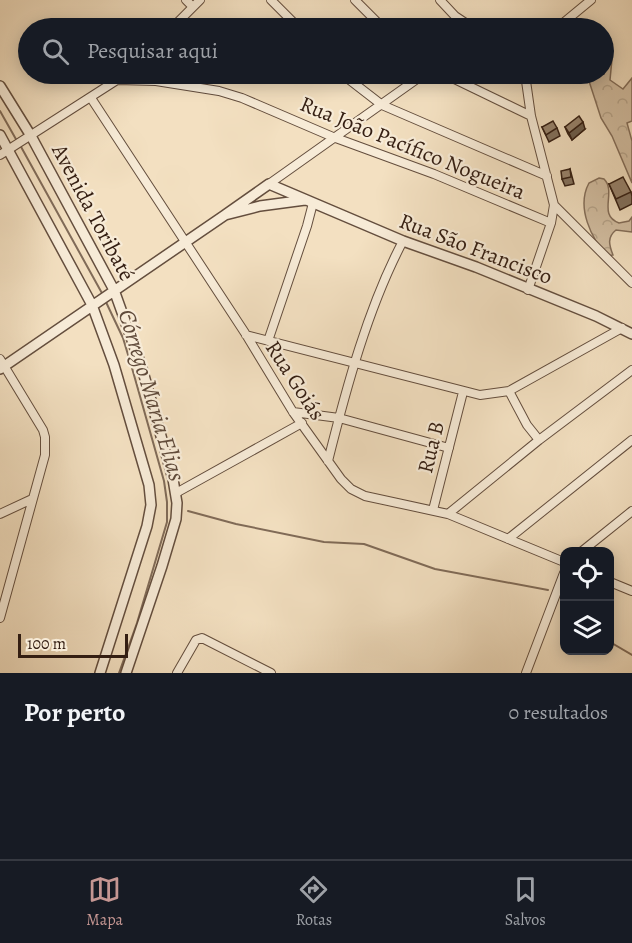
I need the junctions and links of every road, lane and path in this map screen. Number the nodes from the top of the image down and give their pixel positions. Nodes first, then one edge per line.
1 (186, 0) edge
2 (200, 0) edge
3 (271, 0) edge
4 (355, 0) edge
5 (440, 0) edge
6 (591, 0) edge
7 (193, 7) junction
8 (182, 18) edge
9 (289, 18) edge
10 (373, 18) edge
11 (459, 18) edge
12 (569, 18) edge
13 (111, 84) edge
14 (175, 84) edge
15 (355, 84) edge
16 (410, 84) edge
17 (465, 84) edge
18 (526, 84) edge
19 (0, 86) edge
20 (91, 98) junction
21 (382, 105) junction
22 (531, 116) junction
23 (0, 135) edge
24 (30, 137) junction
25 (333, 137) junction
26 (11, 148) junction
27 (0, 155) edge
28 (547, 176) junction
29 (269, 184) junction
30 (309, 202) junction
31 (554, 205) junction
32 (225, 215) junction
33 (551, 223) junction
34 (185, 242) junction
35 (403, 242) junction
36 (632, 283) edge
37 (528, 290) junction
38 (112, 292) junction
39 (95, 303) junction
40 (622, 328) junction
41 (632, 334) edge
42 (246, 335) junction
43 (268, 340) junction
44 (355, 364) junction
45 (1, 365) edge
46 (632, 370) edge
47 (509, 391) junction
48 (463, 392) junction
49 (293, 412) junction
50 (339, 418) junction
51 (302, 423) junction
52 (539, 440) junction
53 (632, 440) edge
54 (448, 447) junction
55 (328, 461) junction
56 (176, 493) junction
57 (32, 499) junction
58 (433, 510) junction
59 (632, 511) edge
60 (0, 514) edge
61 (448, 514) junction
62 (508, 539) junction
63 (587, 547) edge
64 (560, 560) edge
65 (614, 583) edge
66 (560, 584) edge
67 (630, 588) edge
68 (0, 618) edge
69 (267, 672) edge
70 (100, 673) edge
71 (126, 673) edge
72 (177, 673) edge
73 (526, 673) edge

1 - 7 street
2 - 7 street
3 - 9 street
4 - 10 street
5 - 11 street
6 - 12 street
7 - 8 street
13 - 20 street
14 - 25 street, Rua João Pacífico Nogueira
15 - 21 street
16 - 21 street
17 - 22 street
18 - 22 street
19 - 24 street, Avenida Toribaté
20 - 24 street
20 - 34 street, Rua Goiás
21 - 25 street
21 - 28 street
22 - 28 street
23 - 26 street, Avenida Toribaté
24 - 26 street
24 - 38 street, Avenida Toribaté
25 - 29 street
25 - 33 street, Rua João Pacífico Nogueira
26 - 27 street
26 - 39 street, Avenida Toribaté
28 - 31 street
29 - 30 street, Rua São Francisco
29 - 32 street
30 - 32 street
30 - 35 street, Rua São Francisco
30 - 43 street
31 - 33 street
31 - 36 street, Rua João Pacífico Nogueira
32 - 34 street
33 - 37 street
34 - 38 street
34 - 42 street, Rua Goiás
35 - 37 street, Rua São Francisco
35 - 44 street
37 - 40 street, Rua São Francisco
38 - 39 street
38 - 56 street, Avenida Toribaté
39 - 45 street
39 - 70 street, Avenida Toribaté
40 - 41 street, Rua São Francisco
40 - 47 street
42 - 43 street
42 - 49 street, Rua Goiás
43 - 44 street
44 - 48 street
44 - 50 street
45 - 57 street
46 - 52 street
47 - 48 street
47 - 52 street
48 - 54 street, Rua B
49 - 50 street
49 - 51 street, Rua Goiás
50 - 54 street
50 - 55 street
51 - 55 street, Rua Goiás
51 - 56 street
52 - 61 street
53 - 62 street
54 - 58 street, Rua B
55 - 58 street, Rua Goiás
56 - 71 street, Avenida Toribaté
57 - 60 street
57 - 68 street
58 - 61 street, Rua Goiás
59 - 63 street
61 - 62 street, Rua Goiás
62 - 64 street, Rua Goiás
65 - 67 street
66 - 73 street
69 - 72 street

